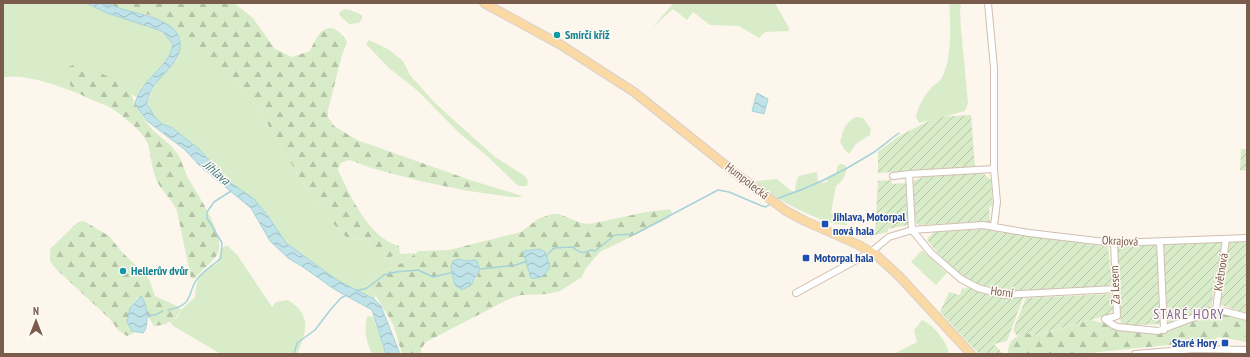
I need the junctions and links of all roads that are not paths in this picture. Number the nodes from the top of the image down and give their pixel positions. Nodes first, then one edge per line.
1 (484, 3) edge
2 (988, 3) edge
3 (994, 169) junction
4 (909, 174) junction
5 (893, 176) dead end
6 (994, 226) junction
7 (912, 230) junction
8 (1247, 238) edge
9 (1226, 239) junction
10 (1160, 242) junction
11 (1114, 243) junction
12 (871, 252) junction
13 (1116, 290) junction
14 (796, 293) dead end
15 (1216, 307) junction
16 (1247, 317) edge
17 (1164, 330) junction
18 (1247, 350) edge
19 (971, 354) edge
20 (1135, 354) edge

1 - 12 main road, Humpolecká
2 - 3 street
3 - 4 street
3 - 6 street
4 - 5 street
4 - 7 street
6 - 7 street, Okrajová
6 - 11 street, Okrajová
7 - 12 street, Okrajová
7 - 13 street, Horní
8 - 9 street, Okrajová
9 - 10 street, Okrajová
9 - 15 street, Květnová
10 - 11 street, Okrajová
10 - 17 street
11 - 13 street, Za Lesem
12 - 14 street
12 - 19 main road, Humpolecká
13 - 17 street, Za Lesem
15 - 16 street
15 - 17 street
18 - 20 street

